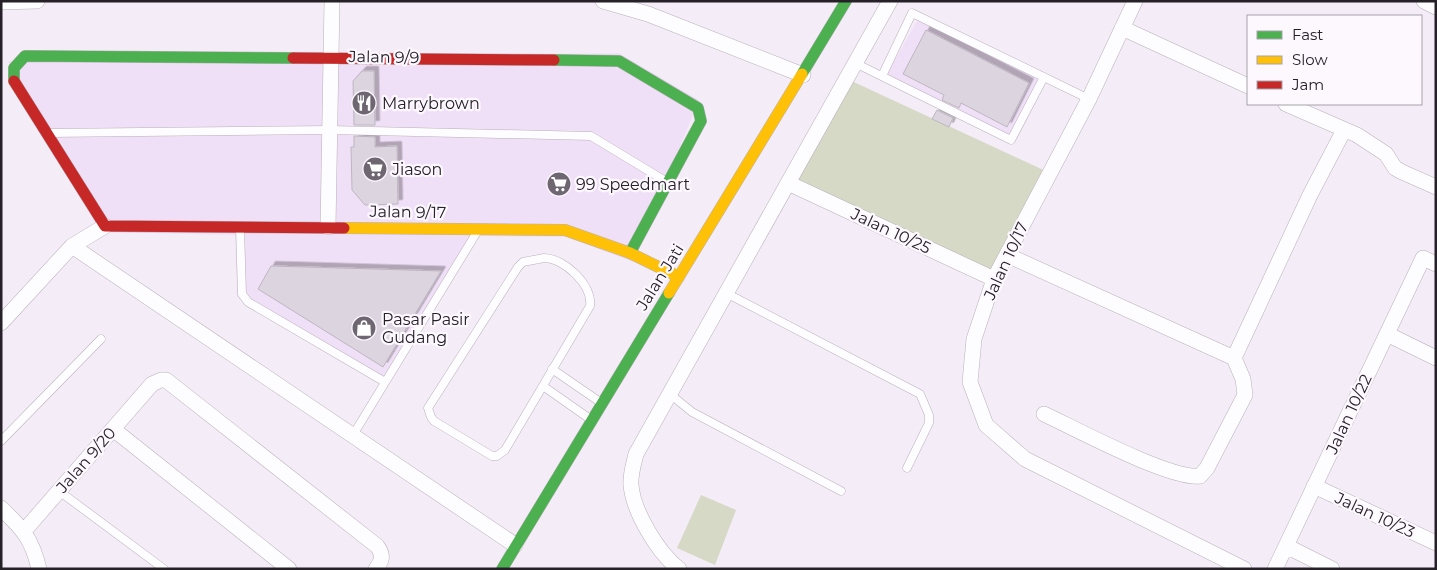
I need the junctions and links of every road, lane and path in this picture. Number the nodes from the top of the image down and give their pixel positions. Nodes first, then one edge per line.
1 (37, 1) edge
2 (332, 1) edge
3 (603, 1) edge
4 (846, 1) edge
5 (890, 1) edge
6 (1135, 1) edge
7 (1, 2) edge
8 (618, 3) edge
9 (1122, 28) junction
10 (331, 57) junction
11 (855, 63) junction
12 (803, 75) junction
13 (882, 76) junction
14 (1044, 77) junction
15 (1247, 86) edge
16 (1089, 99) junction
17 (1288, 105) edge
18 (330, 130) junction
19 (1344, 130) junction
20 (46, 133) junction
21 (669, 183) junction
22 (788, 183) junction
23 (1436, 187) edge
24 (105, 226) junction
25 (328, 227) junction
26 (240, 228) junction
27 (478, 229) junction
28 (72, 246) junction
29 (630, 253) junction
30 (1007, 255) junction
31 (1429, 261) edge
32 (679, 277) junction
33 (994, 279) junction
34 (726, 293) junction
35 (1, 323) edge
36 (1387, 334) junction
37 (101, 339) dead end
38 (1234, 358) junction
39 (1436, 358) edge
40 (552, 369) junction
41 (385, 382) junction
42 (543, 386) junction
43 (670, 394) junction
44 (602, 403) junction
45 (1044, 414) dead end
46 (591, 420) junction
47 (113, 429) junction
48 (353, 435) junction
49 (1, 441) edge
50 (907, 468) dead end
51 (1314, 486) junction
52 (59, 491) junction
53 (841, 491) dead end
54 (1, 508) edge
55 (24, 531) junction
56 (1436, 543) edge
57 (515, 545) junction
58 (1286, 546) junction
59 (280, 566) edge
60 (39, 569) edge
61 (164, 569) edge
62 (376, 569) edge
63 (502, 569) edge
64 (679, 569) edge
65 (1244, 569) edge
66 (1275, 569) edge
67 (1332, 569) edge

1 - 7 street
2 - 10 street
3 - 8 street
4 - 12 street, Jalan Jati
5 - 11 street
6 - 9 street, Jalan 10/17
8 - 12 street
9 - 15 street
9 - 16 street, Jalan 10/17
10 - 18 street
10 - 20 street, Jalan 9/9
10 - 21 street, Jalan 9/9
11 - 13 lane
11 - 22 street
12 - 32 street, Jalan Jati
13 - 14 lane
13 - 14 lane
14 - 16 lane
16 - 30 street, Jalan 10/17
17 - 19 street
18 - 20 lane
18 - 21 lane
18 - 25 street
19 - 23 street
19 - 38 street
20 - 24 street
21 - 29 street, Jalan 9/9
22 - 33 street, Jalan 10/25
22 - 34 street
24 - 26 street, Jalan 9/17
24 - 28 street
25 - 26 street, Jalan 9/17
25 - 27 street, Jalan 9/17
26 - 41 lane
27 - 29 street, Jalan 9/17
27 - 41 lane
28 - 35 street
28 - 48 street
29 - 32 street, Jalan 9/17
30 - 33 street, Jalan 10/17
30 - 38 street
31 - 36 street, Jalan 10/22
32 - 44 street, Jalan Jati
33 - 65 street, Jalan 10/17
34 - 43 street
34 - 50 lane
36 - 39 street
36 - 51 street, Jalan 10/22
37 - 49 lane
38 - 45 street
40 - 42 lane
40 - 42 lane
40 - 44 lane
41 - 48 lane
42 - 46 lane
43 - 53 lane
43 - 64 street
44 - 46 street, Jalan Jati
46 - 57 street, Jalan Jati
47 - 52 street, Jalan 9/20
47 - 59 street
47 - 62 street, Jalan 9/20
48 - 57 street
51 - 56 street, Jalan 10/23
51 - 58 street, Jalan 10/22
52 - 55 street, Jalan 9/20
52 - 61 lane
54 - 55 street
55 - 60 street
57 - 63 street, Jalan Jati
58 - 66 street, Jalan 10/22
58 - 67 street

